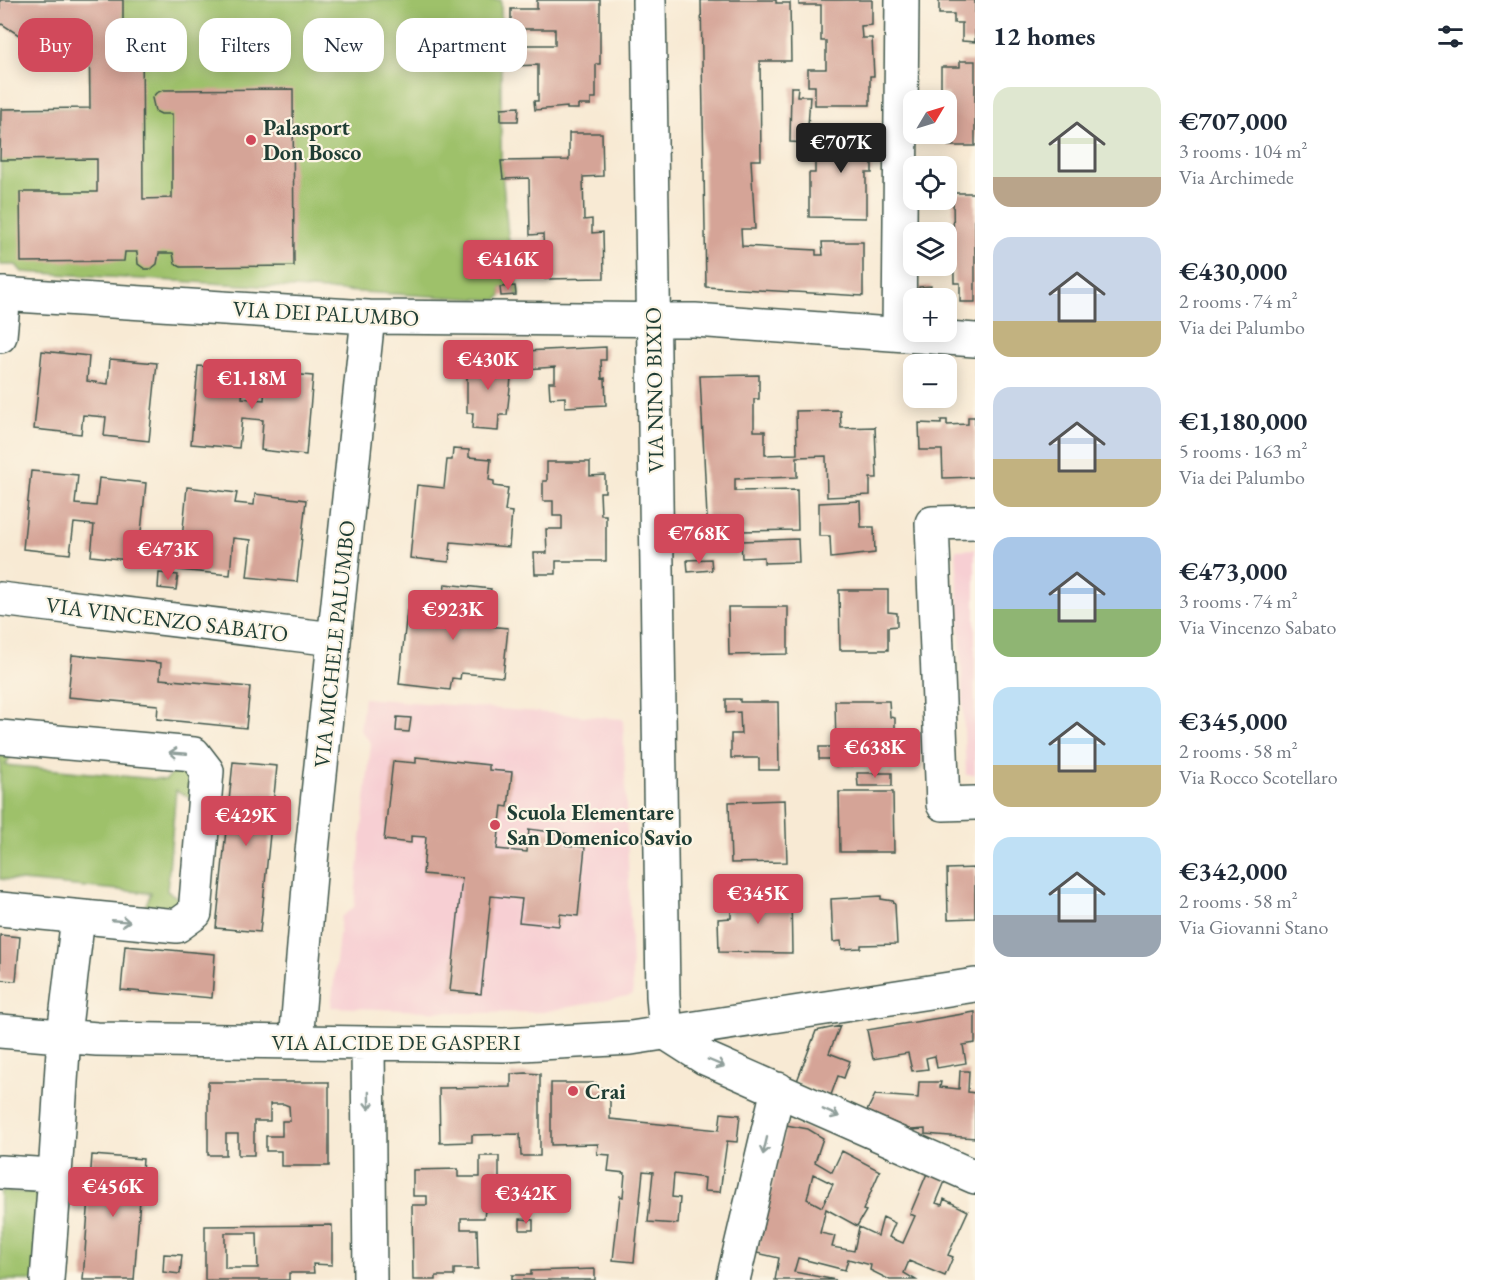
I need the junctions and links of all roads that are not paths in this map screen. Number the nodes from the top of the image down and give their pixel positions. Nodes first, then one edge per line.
1 (649, 0) edge
2 (902, 0) edge
3 (2, 294) edge
4 (368, 317) junction
5 (653, 320) junction
6 (899, 334) junction
7 (0, 336) edge
8 (975, 340) edge
9 (975, 522) edge
10 (0, 598) edge
11 (334, 639) junction
12 (0, 737) edge
13 (975, 803) edge
14 (0, 909) edge
15 (78, 917) junction
16 (975, 986) edge
17 (0, 1031) edge
18 (666, 1033) junction
19 (64, 1035) junction
20 (296, 1042) junction
21 (368, 1043) junction
22 (778, 1089) junction
23 (0, 1172) edge
24 (55, 1175) junction
25 (975, 1177) edge
26 (47, 1280) edge
27 (370, 1280) edge
28 (733, 1280) edge

1 - 5 street, VIA NINO BIXIO
2 - 6 street
3 - 4 street, VIA DEI PALUMBO
3 - 7 street
4 - 5 street, VIA DEI PALUMBO
4 - 11 street, VIA MICHELE PALUMBO
5 - 6 street, VIA DEI PALUMBO
5 - 18 street, VIA NINO BIXIO
6 - 8 street, VIA DEI PALUMBO
9 - 13 street
10 - 11 street, VIA VINCENZO SABATO
11 - 20 street, VIA MICHELE PALUMBO
15 -> 12 street
14 - 15 street
15 - 19 street
16 - 18 street, VIA ALCIDE DE GASPERI
17 - 19 street, VIA ALCIDE DE GASPERI
18 - 21 street, VIA ALCIDE DE GASPERI
18 -> 22 street
19 - 20 street, VIA ALCIDE DE GASPERI
19 - 24 street
20 - 21 street, VIA ALCIDE DE GASPERI
21 -> 27 street
22 -> 25 street
22 -> 28 street
23 - 24 street
24 - 26 street

